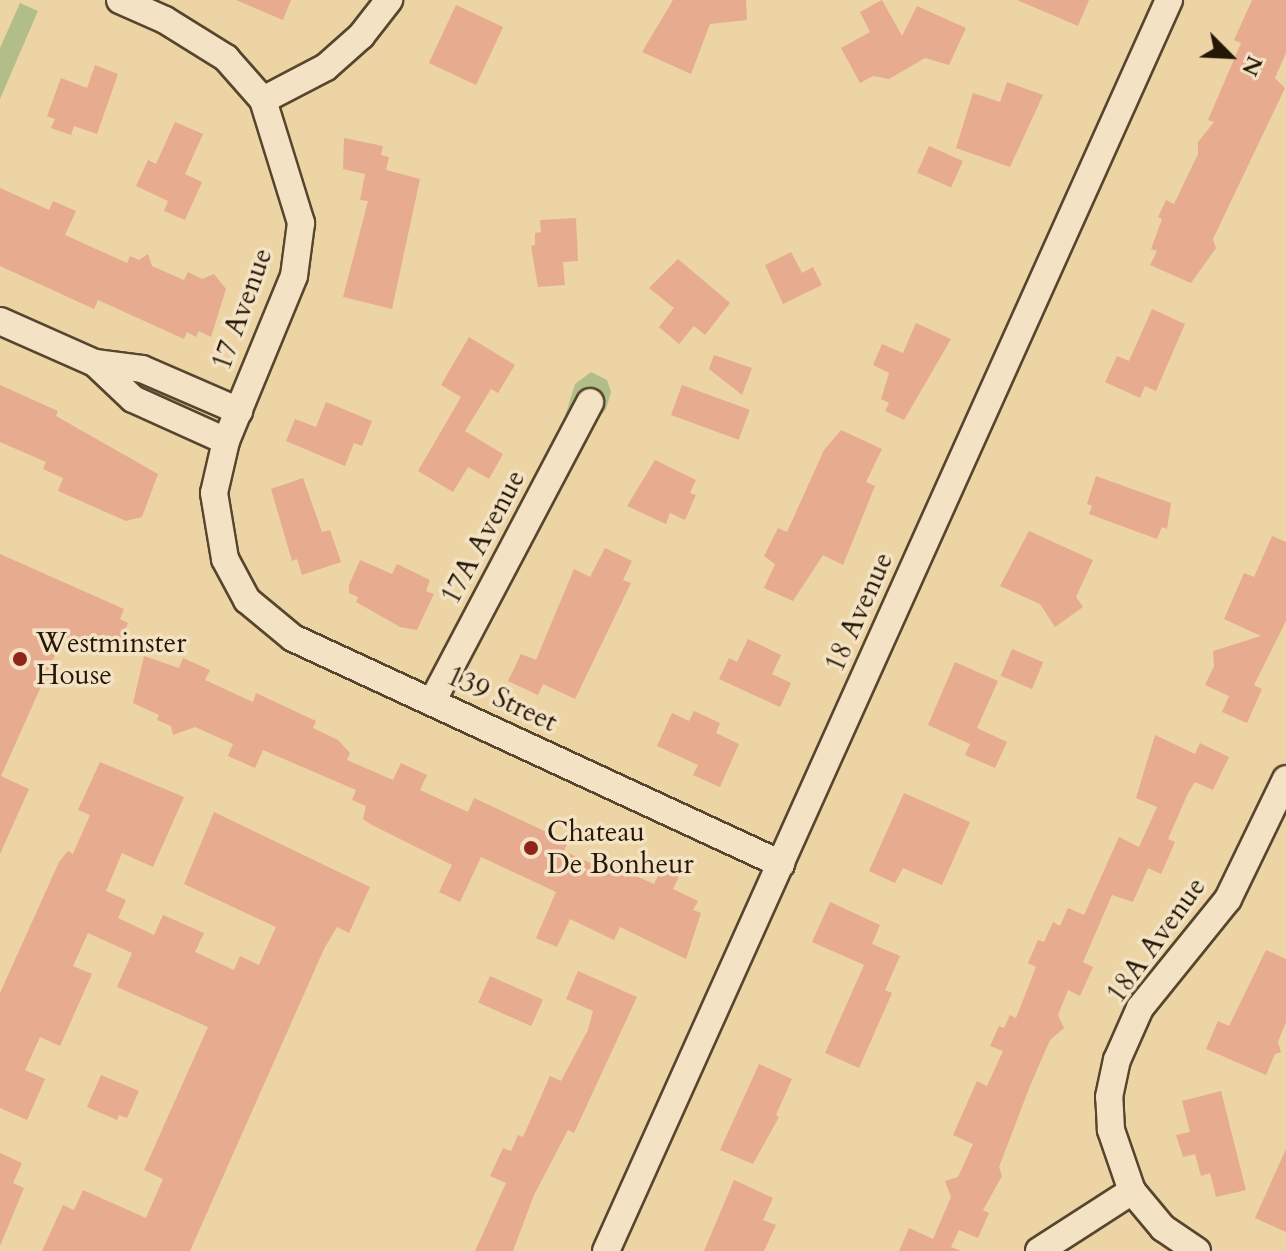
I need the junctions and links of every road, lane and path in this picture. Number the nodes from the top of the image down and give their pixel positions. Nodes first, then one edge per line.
1 (120, 0) edge
2 (389, 0) edge
3 (1169, 0) edge
4 (263, 100) junction
5 (0, 321) edge
6 (95, 363) junction
7 (590, 402) dead end
8 (239, 411) junction
9 (226, 441) junction
10 (225, 559) joint
11 (432, 702) junction
12 (1286, 779) edge
13 (781, 864) junction
14 (1132, 1191) junction
15 (606, 1251) edge
16 (1039, 1251) edge
17 (1197, 1251) edge

1 - 4 street
2 - 4 street
3 - 13 street, 18 Avenue
4 - 8 street, 17 Avenue
5 - 6 street
6 - 8 street
6 - 9 street
7 - 11 street, 17A Avenue
8 - 9 street, 17 Avenue
9 - 10 street, 17 Avenue
10 - 11 street, 139 Street
11 - 13 street, 139 Street
12 - 14 street, 18A Avenue
13 - 15 street, 18 Avenue
14 - 16 street
14 - 17 street

